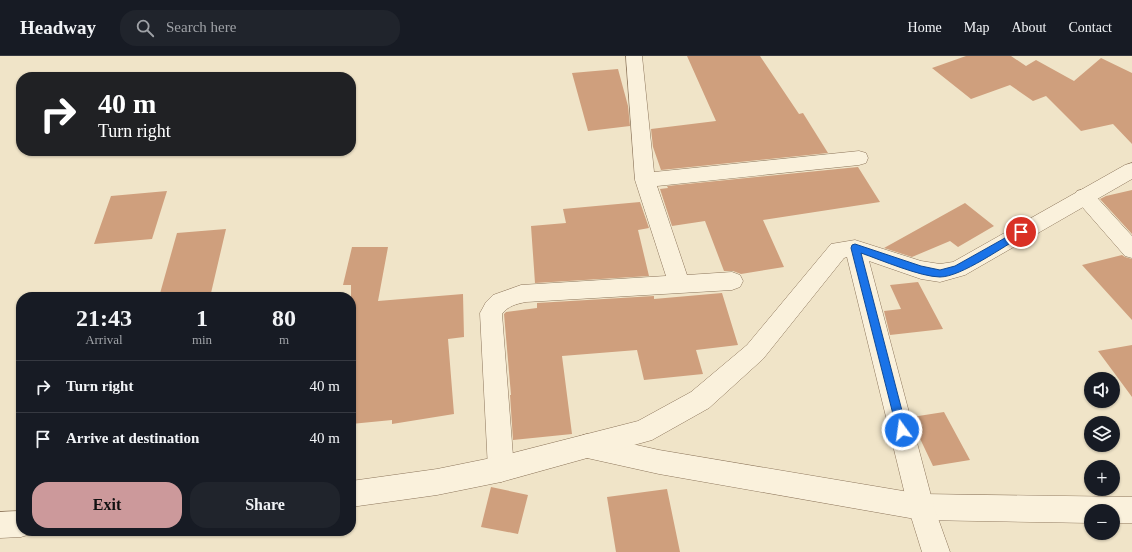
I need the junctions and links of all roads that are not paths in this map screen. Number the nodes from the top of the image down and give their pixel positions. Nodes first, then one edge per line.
1 (634, 56) edge
2 (860, 158) dead end
3 (1132, 170) edge
4 (645, 180) junction
5 (1084, 196) junction
6 (855, 248) junction
7 (1132, 250) edge
8 (732, 280) dead end
9 (679, 284) junction
10 (587, 446) junction
11 (501, 469) junction
12 (356, 493) edge
13 (921, 507) junction
14 (1132, 510) edge
15 (16, 524) edge
16 (0, 525) edge
17 (936, 552) edge

1 - 4 street
2 - 4 street
3 - 5 street
4 - 9 street
5 - 6 street
5 - 7 street
6 - 10 street
6 - 13 street
8 - 9 street
9 - 11 street
10 - 11 street
10 - 13 street
11 - 12 street
13 - 14 street
13 - 17 street
15 - 16 street

